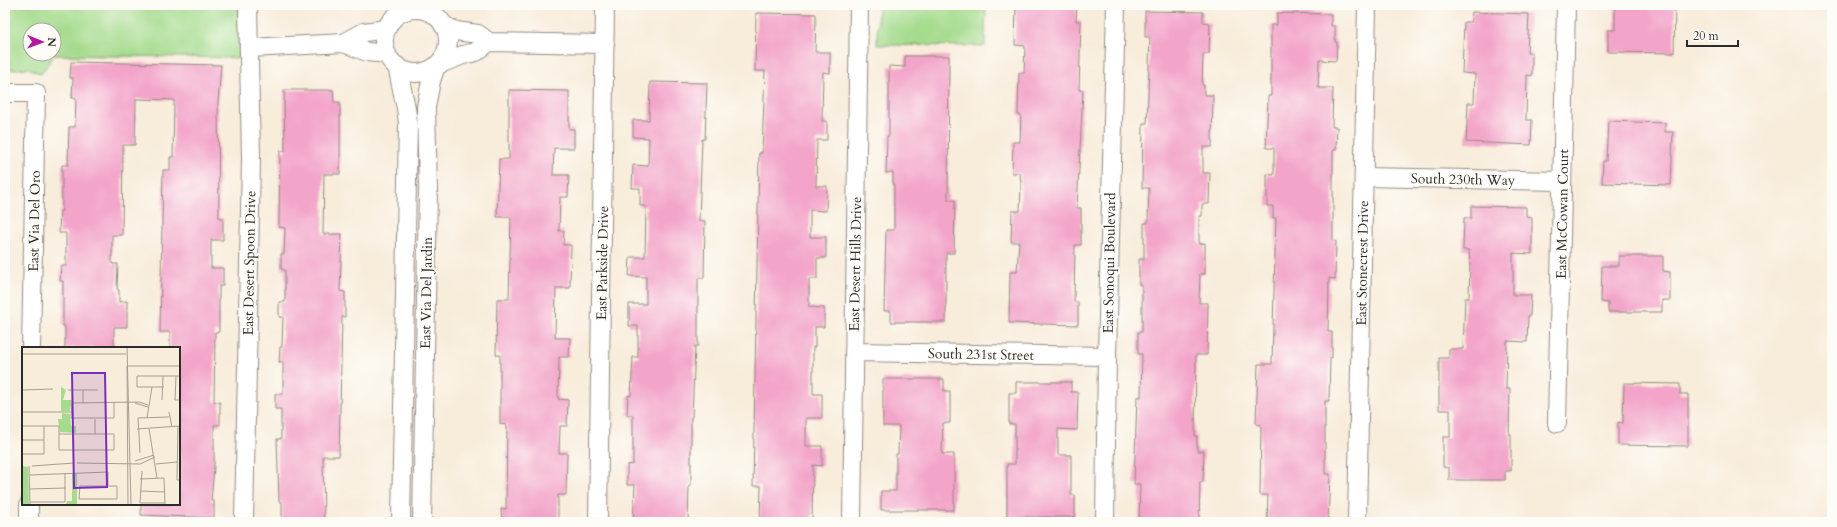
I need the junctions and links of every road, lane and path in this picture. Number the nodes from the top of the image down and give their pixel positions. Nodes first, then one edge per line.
1 (248, 5) edge
2 (605, 5) edge
3 (859, 5) edge
4 (1116, 5) edge
5 (1367, 5) edge
6 (1566, 5) edge
7 (438, 16) edge
8 (394, 17) edge
9 (489, 42) junction
10 (344, 43) junction
11 (605, 44) junction
12 (250, 48) junction
13 (392, 60) junction
14 (437, 66) junction
15 (5, 92) edge
16 (1364, 177) junction
17 (1562, 182) junction
18 (31, 347) edge
19 (854, 352) junction
20 (1107, 356) junction
21 (1557, 423) dead end
22 (29, 505) edge
23 (28, 522) edge
24 (244, 522) edge
25 (401, 522) edge
26 (422, 522) edge
27 (598, 522) edge
28 (852, 522) edge
29 (1105, 522) edge
30 (1357, 522) edge

1 - 12 street, East Desert Spoon Drive
2 - 11 street, East Parkside Drive
3 - 19 street, East Desert Hills Drive
4 - 20 street, East Sonoqui Boulevard
5 - 16 street, East Stonecrest Drive
6 - 17 street, East McCowan Court
7 - 8 street
7 - 9 street
7 - 14 street
8 - 10 street
8 - 13 street
9 - 11 street
9 - 14 street
10 - 12 street
10 - 13 street
11 - 27 street, East Parkside Drive
12 - 24 street, East Desert Spoon Drive
13 - 14 street
13 - 25 street, East Via Del Jardin
14 - 26 street, East Via Del Jardin
15 - 18 street, East Via Del Oro
16 - 17 street, South 230th Way
16 - 30 street, East Stonecrest Drive
17 - 21 street, East McCowan Court
19 - 20 street, South 231st Street
19 - 28 street, East Desert Hills Drive
20 - 29 street, East Sonoqui Boulevard
22 - 23 street

